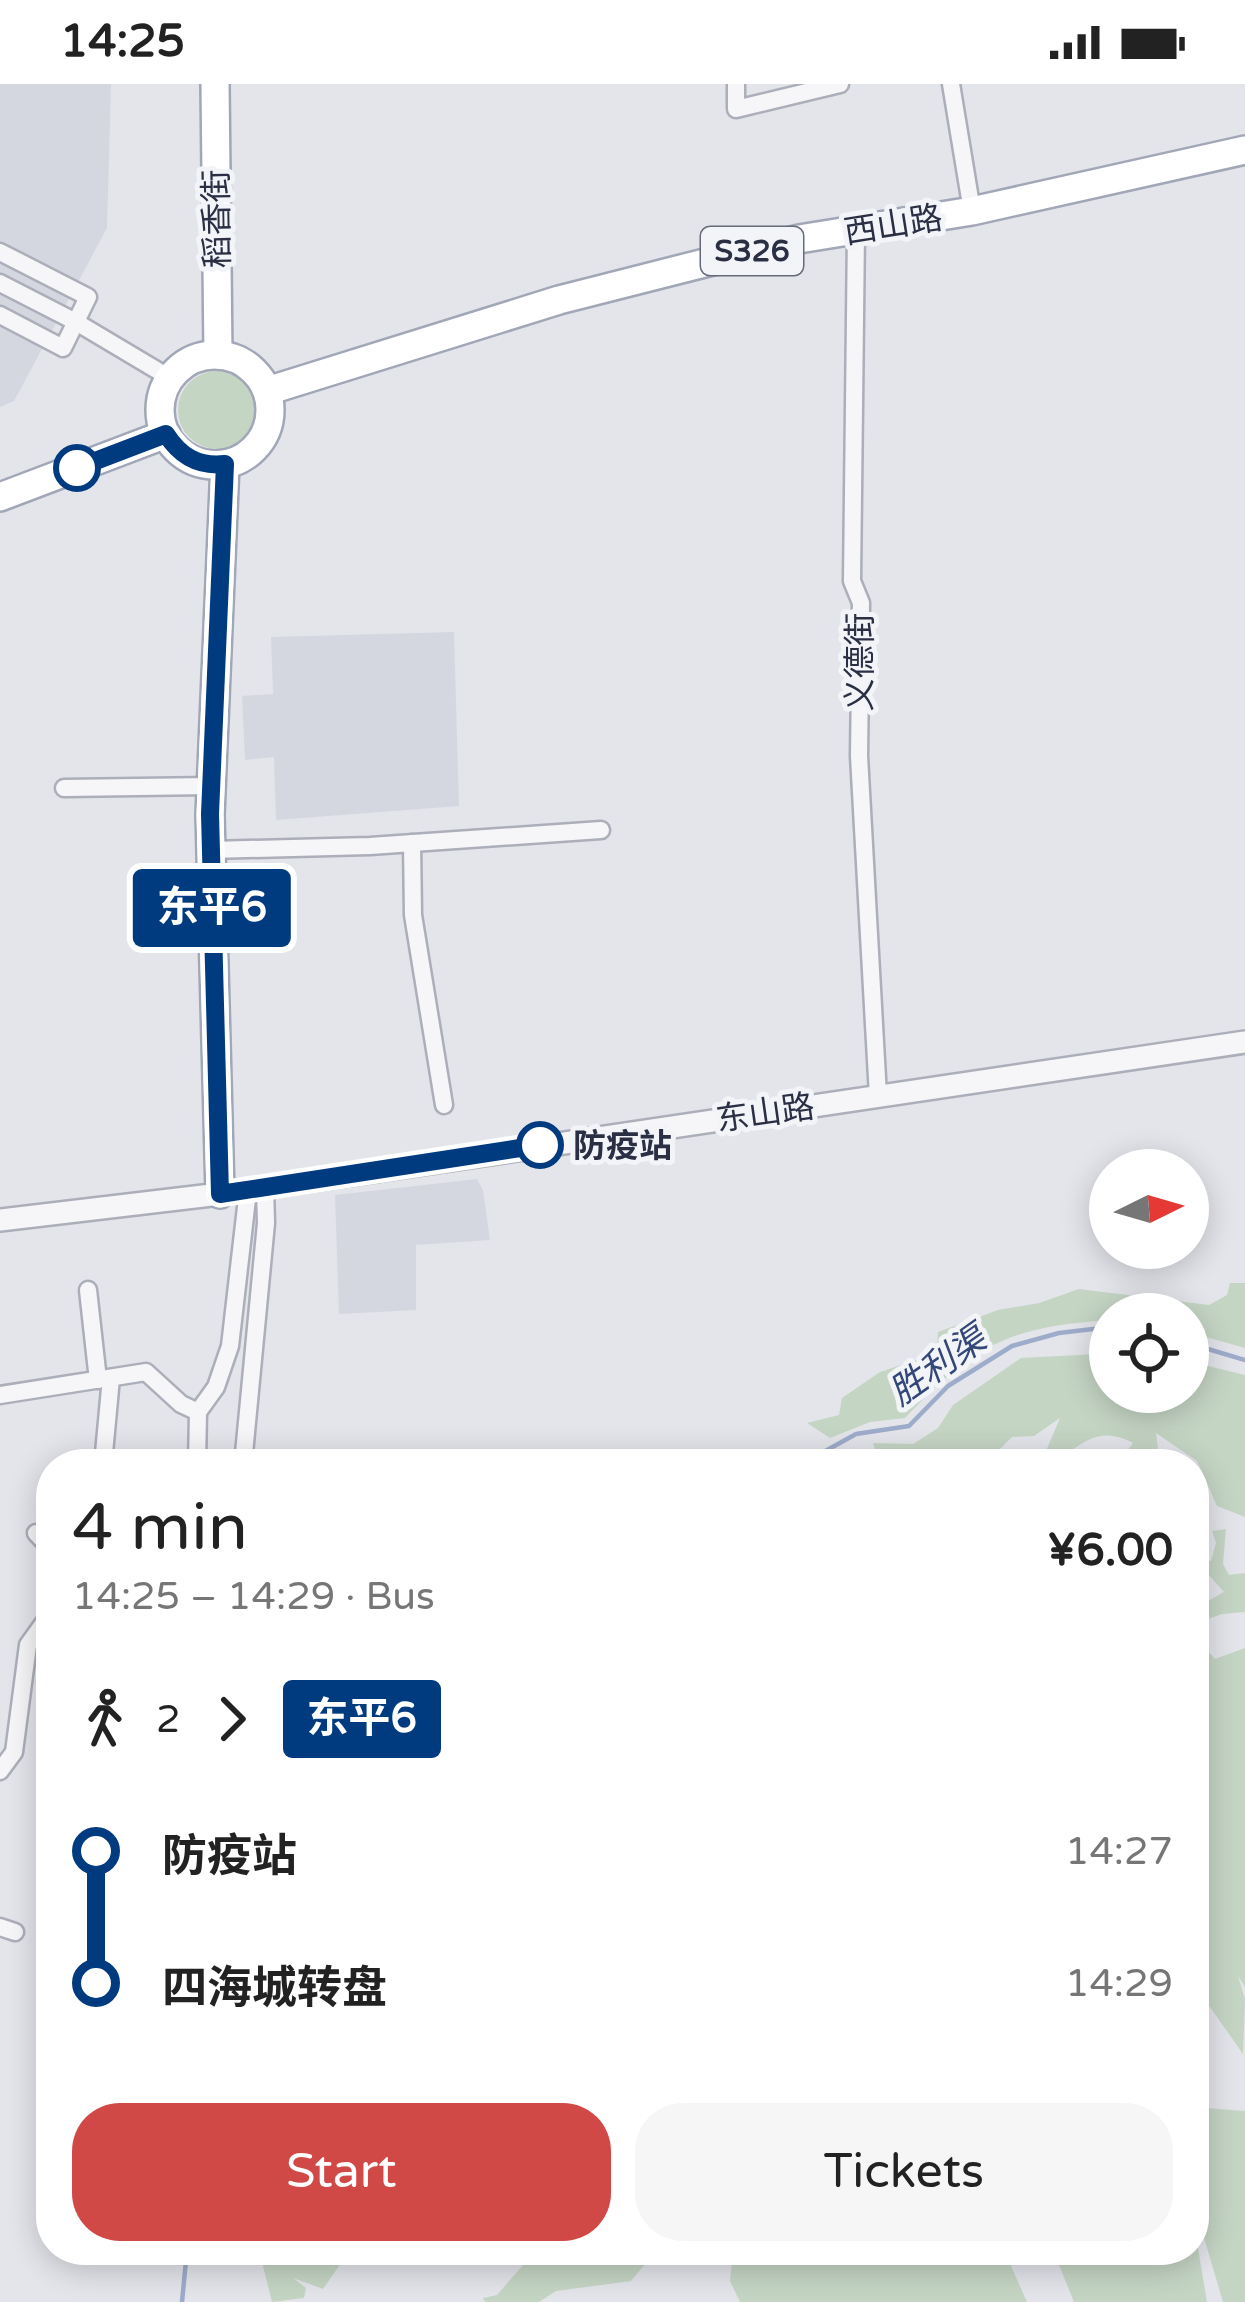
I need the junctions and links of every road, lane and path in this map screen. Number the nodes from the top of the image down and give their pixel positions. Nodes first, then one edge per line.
1 (215, 84) edge
2 (736, 84) edge
3 (840, 84) edge
4 (951, 84) edge
5 (1245, 150) edge
6 (972, 211) junction
7 (856, 230) junction
8 (0, 252) edge
9 (0, 283) edge
10 (0, 314) edge
11 (76, 322) junction
12 (218, 355) junction
13 (170, 378) junction
14 (267, 391) junction
15 (163, 426) junction
16 (225, 464) junction
17 (0, 480) edge
18 (0, 497) edge
19 (211, 786) junction
20 (64, 788) dead end
21 (601, 830) dead end
22 (412, 843) junction
23 (211, 850) junction
24 (1245, 1042) edge
25 (878, 1096) junction
26 (444, 1105) dead end
27 (244, 1190) junction
28 (0, 1220) edge
29 (88, 1290) dead end
30 (105, 1379) junction
31 (0, 1395) edge
32 (198, 1412) junction
33 (103, 1449) edge
34 (197, 1449) edge
35 (244, 1449) edge
36 (36, 1634) edge
37 (0, 1771) edge

1 - 12 main road, 稻香街
2 - 3 street
4 - 6 street
5 - 6 main road, 西山路 / S326
6 - 7 main road, 西山路 / S326
7 - 14 main road, 西山路 / S326
7 - 25 street, 义德街
8 - 11 street
9 - 11 street
10 - 11 street
11 - 13 street
12 - 13 main road
12 - 14 main road
13 - 15 main road
14 - 16 main road
15 - 16 main road
15 - 17 main road
15 - 18 main road
16 - 19 main road
19 - 20 street
19 - 23 main road
21 - 22 street
22 - 23 street
22 - 26 street
23 - 27 main road
24 - 25 street, 东山路
25 - 27 street, 东山路
27 - 28 street, 东山路
27 - 32 street
27 - 35 street
29 - 30 street
30 - 31 street
30 - 32 street
30 - 33 street
32 - 34 street
36 - 37 street

